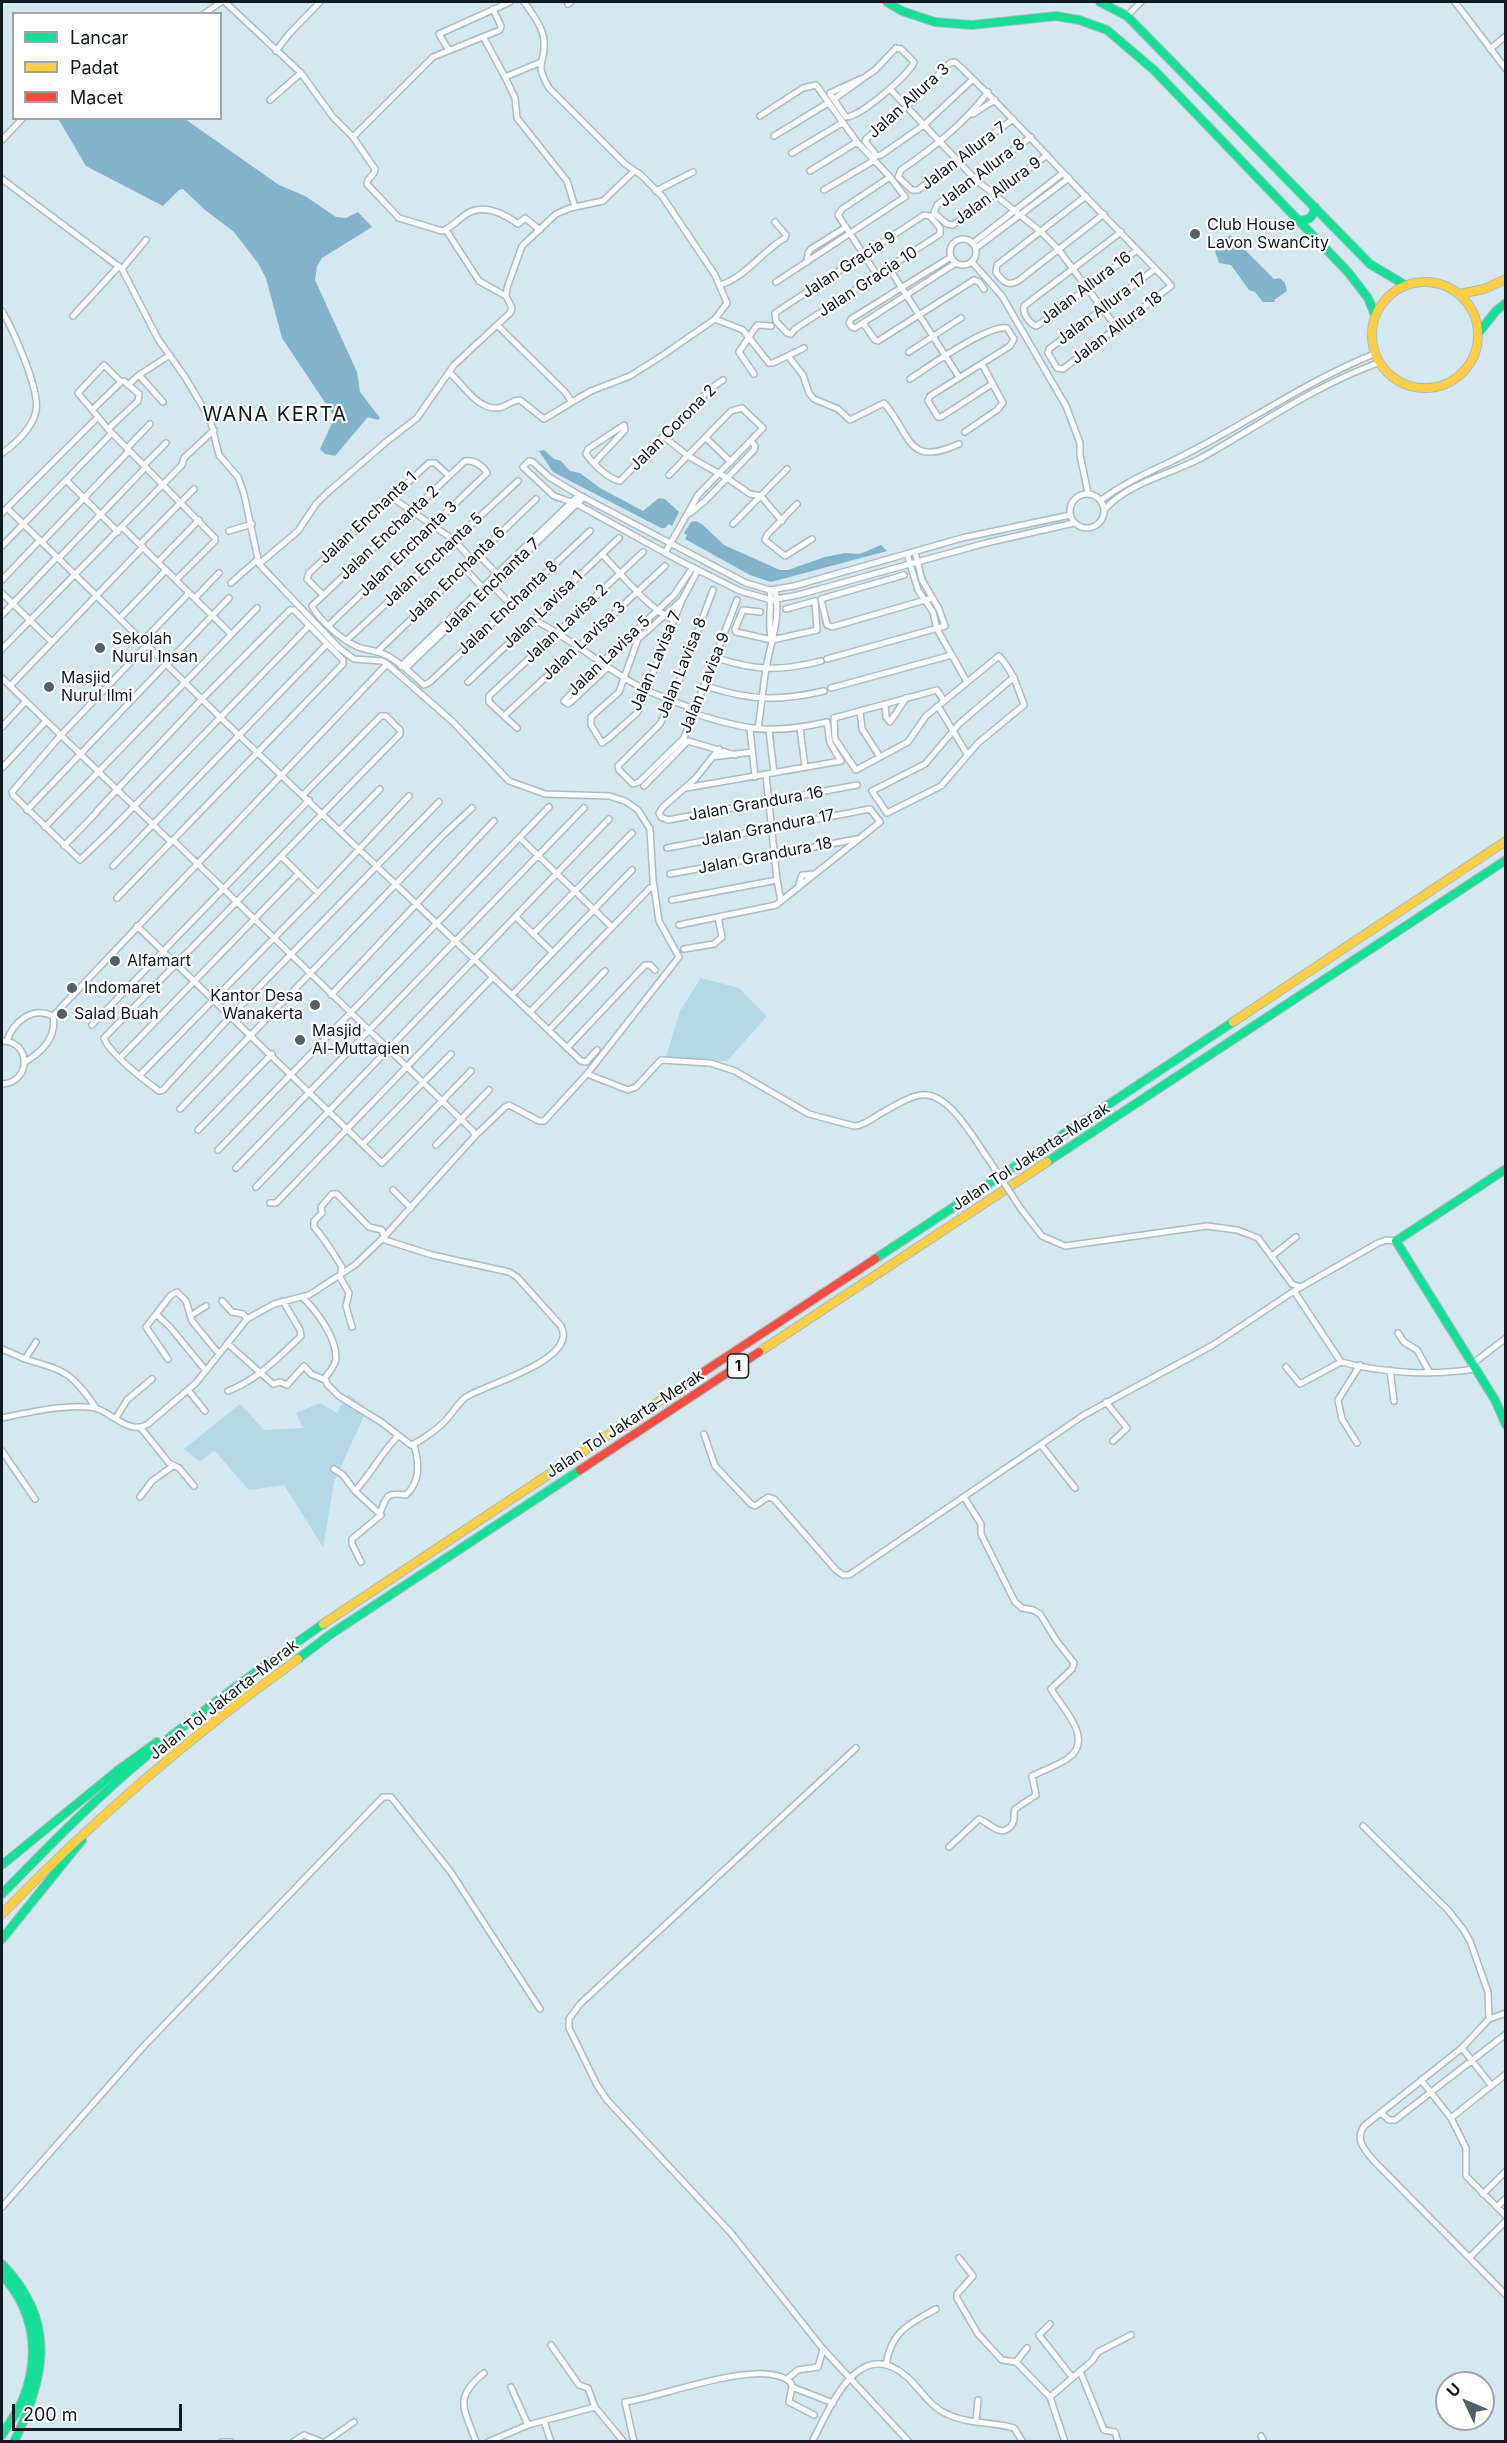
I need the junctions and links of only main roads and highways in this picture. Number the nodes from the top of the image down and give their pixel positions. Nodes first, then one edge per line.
1 (887, 2) edge
2 (1100, 2) edge
3 (1315, 207) junction
4 (1298, 220) junction
5 (1506, 279) edge
6 (1405, 285) junction
7 (1460, 294) junction
8 (1506, 303) edge
9 (1375, 315) junction
10 (1479, 332) junction
11 (1506, 841) edge
12 (1506, 860) edge
13 (1506, 1169) edge
14 (1506, 1425) edge
15 (193, 1718) junction
16 (106, 1810) junction
17 (2, 1865) edge
18 (2, 1894) edge
19 (2, 1914) edge
20 (2, 1939) edge
21 (2, 2264) edge
22 (2, 2275) edge
23 (2, 2435) edge
24 (15, 2442) edge

1 - 4 main road
2 - 3 main road
3 - 4 main road
3 - 6 main road
4 - 9 main road
5 - 7 main road
6 - 7 main road
6 - 9 main road
7 - 10 main road
8 - 10 main road
9 - 10 main road
11 - 15 main road, Jalan Tol Jakarta–Merak / 1
12 - 16 main road, Jalan Tol Jakarta–Merak / 1
13 - 14 main road
15 - 17 main road
15 - 18 main road, Jalan Tol Jakarta–Merak / 1
16 - 19 main road, Jalan Tol Jakarta–Merak / 1
16 - 20 main road
21 - 24 main road
22 - 23 main road

